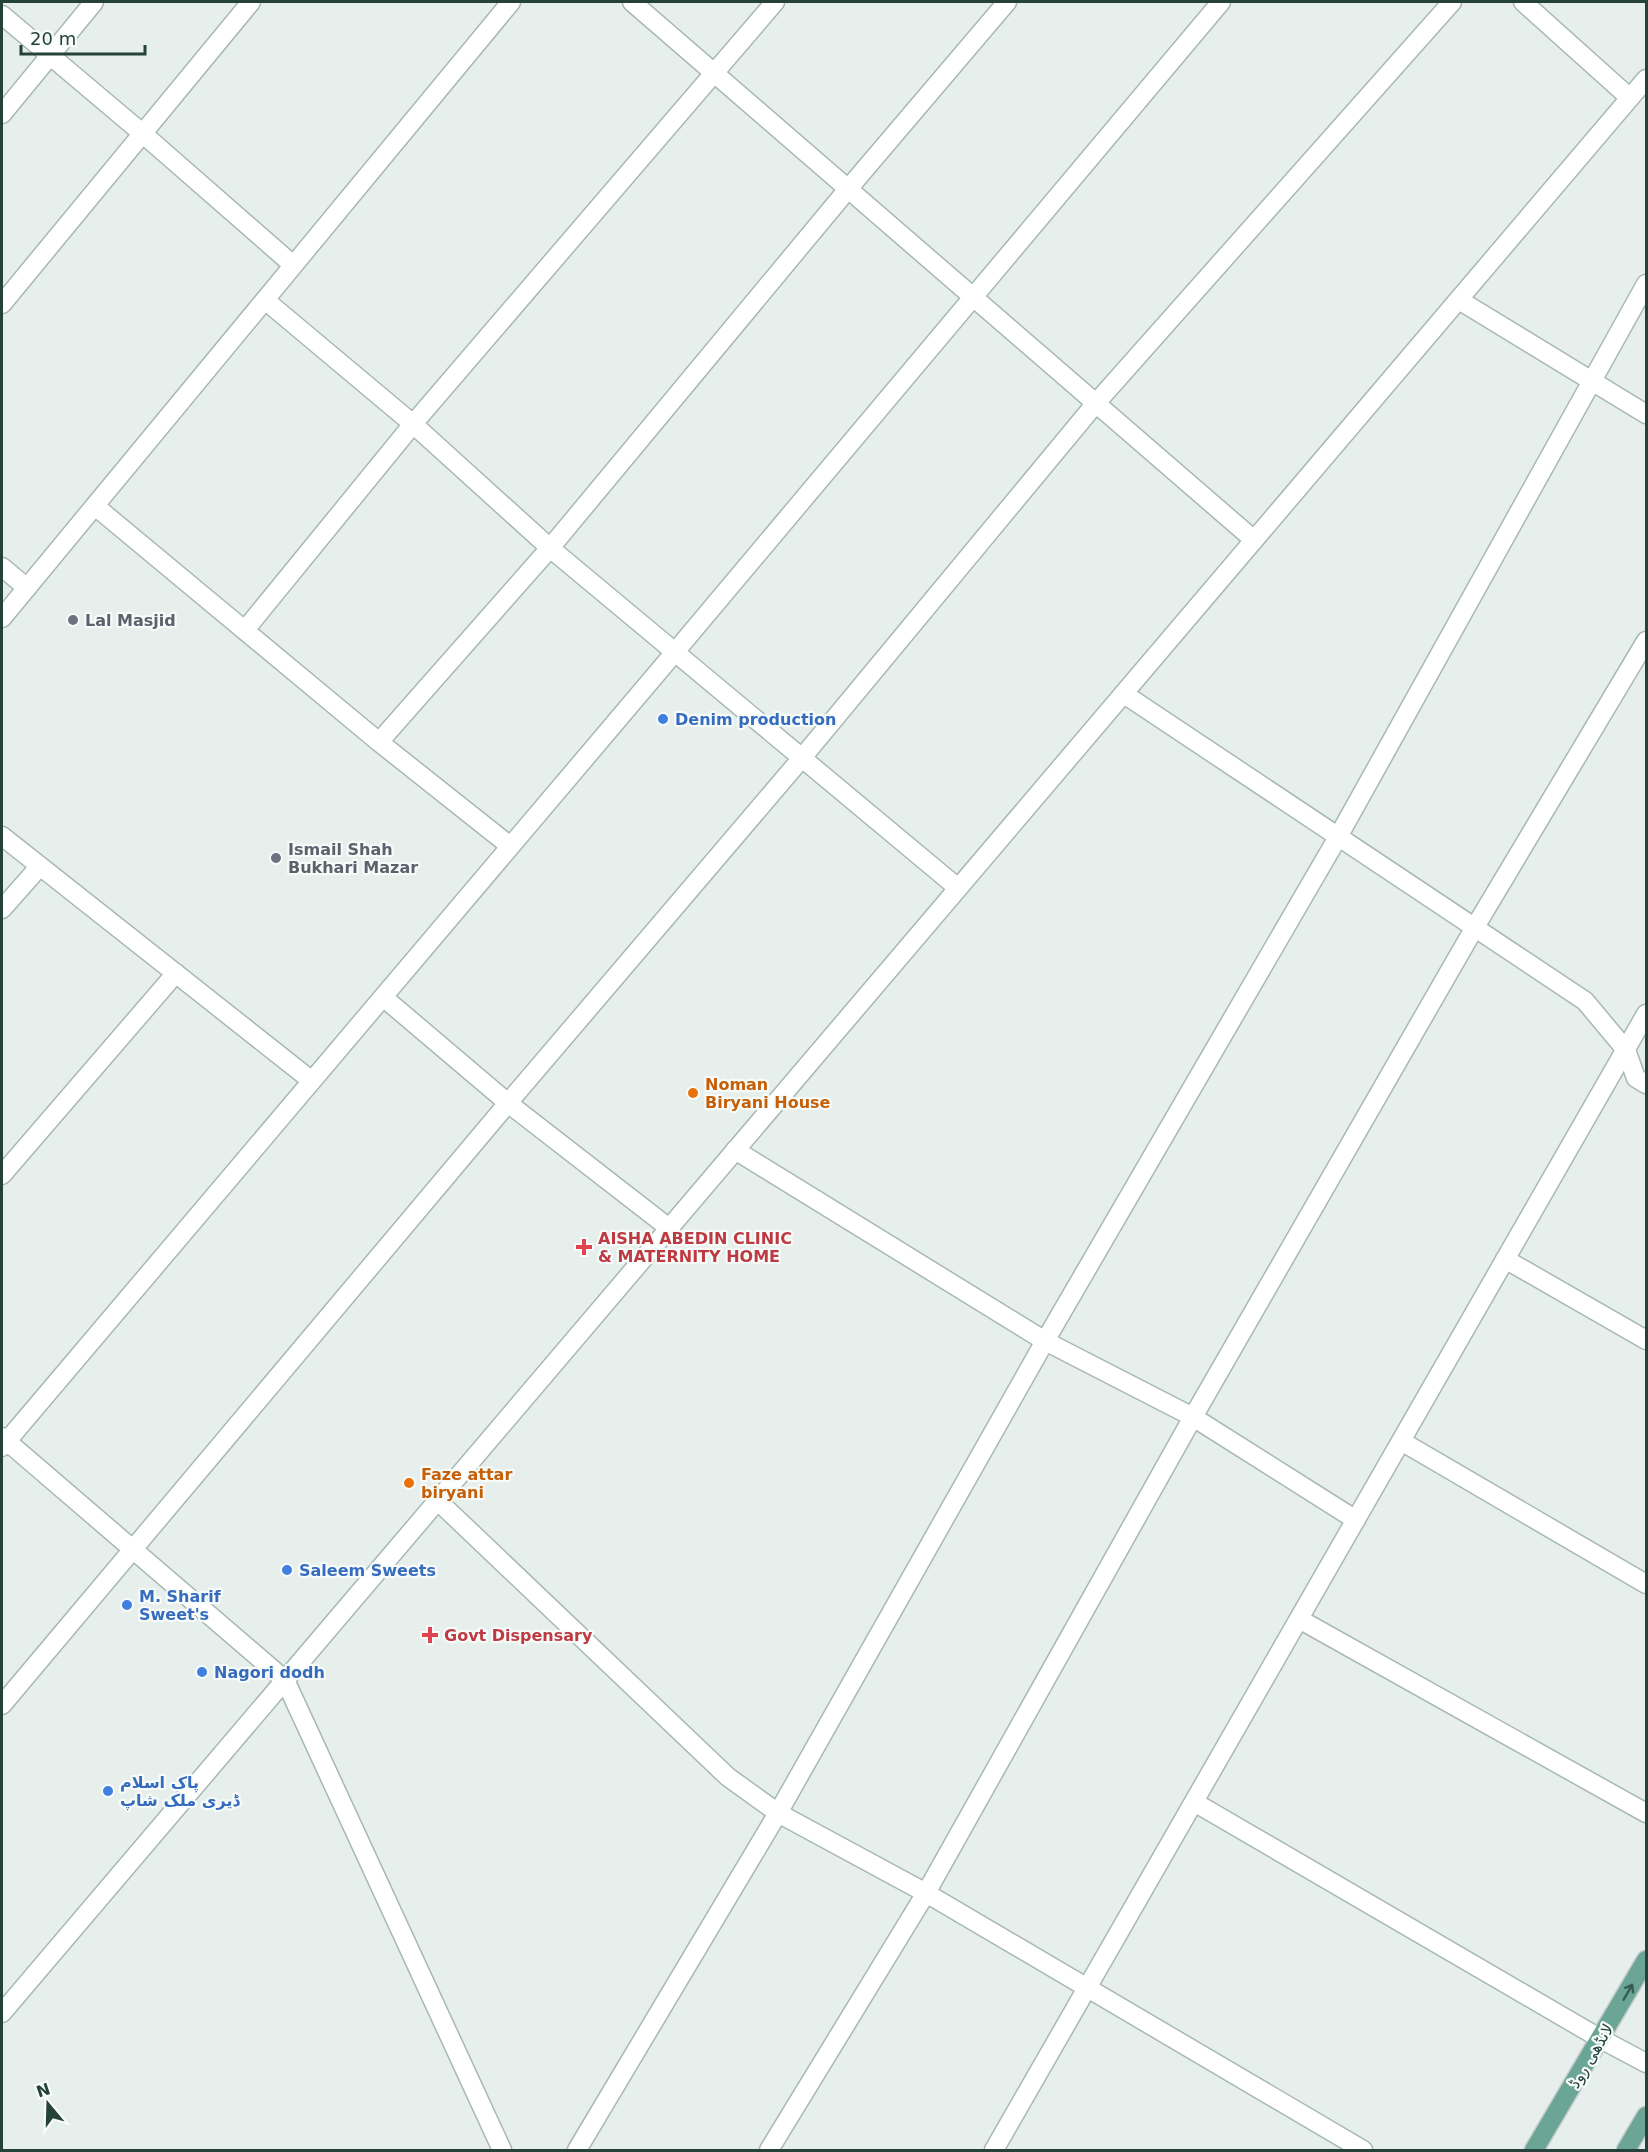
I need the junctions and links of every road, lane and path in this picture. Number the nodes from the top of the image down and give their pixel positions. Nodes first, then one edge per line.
1 (94, 2) edge
2 (251, 2) edge
3 (511, 2) edge
4 (632, 2) edge
5 (775, 2) edge
6 (1007, 2) edge
7 (1221, 2) edge
8 (1452, 2) edge
9 (1523, 2) edge
10 (2, 15) edge
11 (49, 56) junction
12 (715, 73) junction
13 (1647, 79) edge
14 (1630, 98) junction
15 (2, 114) edge
16 (142, 133) junction
17 (848, 189) junction
18 (293, 265) junction
19 (1647, 284) edge
20 (974, 298) junction
21 (265, 300) junction
22 (1459, 300) junction
23 (2, 304) edge
24 (1592, 382) junction
25 (1096, 403) junction
26 (1647, 414) edge
27 (413, 424) junction
28 (95, 506) junction
29 (1254, 540) junction
30 (550, 548) junction
31 (2, 567) edge
32 (27, 588) junction
33 (2, 618) edge
34 (245, 630) junction
35 (1647, 642) edge
36 (675, 652) junction
37 (1124, 694) junction
38 (379, 742) junction
39 (801, 759) junction
40 (2, 836) edge
41 (1338, 837) junction
42 (510, 846) junction
43 (40, 866) junction
44 (958, 888) junction
45 (2, 909) edge
46 (1475, 927) junction
47 (176, 974) junction
48 (383, 997) junction
49 (1647, 1014) edge
50 (1626, 1050) junction
51 (312, 1081) junction
52 (1647, 1084) edge
53 (508, 1103) junction
54 (735, 1150) junction
55 (2, 1174) edge
56 (669, 1228) junction
57 (1505, 1259) junction
58 (1647, 1340) edge
59 (1045, 1341) junction
60 (1193, 1417) junction
61 (1401, 1441) junction
62 (3, 1442) edge
63 (437, 1500) junction
64 (1356, 1520) junction
65 (133, 1550) junction
66 (1647, 1584) edge
67 (1299, 1619) junction
68 (285, 1680) junction
69 (2, 1705) edge
70 (1194, 1802) junction
71 (778, 1813) junction
72 (1647, 1813) edge
73 (926, 1893) junction
74 (1647, 1960) edge
75 (1087, 1988) junction
76 (2, 2013) edge
77 (1601, 2039) junction
78 (1647, 2063) edge
79 (1647, 2116) edge
80 (502, 2151) edge
81 (577, 2151) edge
82 (769, 2151) edge
83 (994, 2151) edge
84 (1363, 2151) edge
85 (1534, 2151) edge
86 (1626, 2151) edge

1 - 11 street
2 - 16 street
3 - 18 street
4 - 12 street
5 - 12 street
6 - 17 street
7 - 20 street
8 - 25 street
9 - 14 street
10 - 11 street
11 - 15 street
11 - 16 street
12 - 17 street
12 - 27 street
13 - 14 street
14 - 22 street
16 - 18 street
16 - 23 street
17 - 20 street
17 - 30 street
18 - 21 street
19 - 24 street
20 - 25 street
20 - 36 street
21 - 27 street
21 - 28 street
22 - 24 street
22 - 29 street
24 - 26 street
24 - 41 street
25 - 29 street
25 - 39 street
27 - 30 street
27 - 34 street
28 - 32 street
28 - 34 street
29 - 37 street
30 - 36 street
30 - 38 street
31 - 32 street
32 - 33 street
34 - 38 street
35 - 46 street
36 - 39 street
36 - 42 street
37 - 41 street
37 - 44 street
38 - 42 street
39 - 44 street
39 - 53 street
40 - 43 street
41 - 46 street
41 - 59 street
42 - 48 street
43 - 45 street
43 - 47 street
44 - 54 street
46 - 50 street
46 - 60 street
47 - 51 street
47 - 55 street
48 - 51 street
48 - 53 street
49 - 50 street
50 - 52 street
50 - 57 street
51 - 62 street
53 - 56 street
53 - 65 street
54 - 56 street
54 - 59 street
56 - 63 street
57 - 58 street
57 - 61 street
59 - 60 street
59 - 71 street
60 - 64 street
60 - 73 street
61 - 64 street
61 - 66 street
62 - 65 street
63 - 68 street
63 - 71 street
64 - 67 street
65 - 68 street
65 - 69 street
67 - 70 street
67 - 72 street
68 - 76 street
68 - 80 street
70 - 75 street
70 - 77 street
71 - 73 street
71 - 81 street
73 - 75 street
73 - 82 street
77 -> 74 main road, لانڈھی روڈ
75 - 83 street
75 - 84 street
77 - 78 street
77 - 85 main road, لانڈھی روڈ
79 - 86 main road

